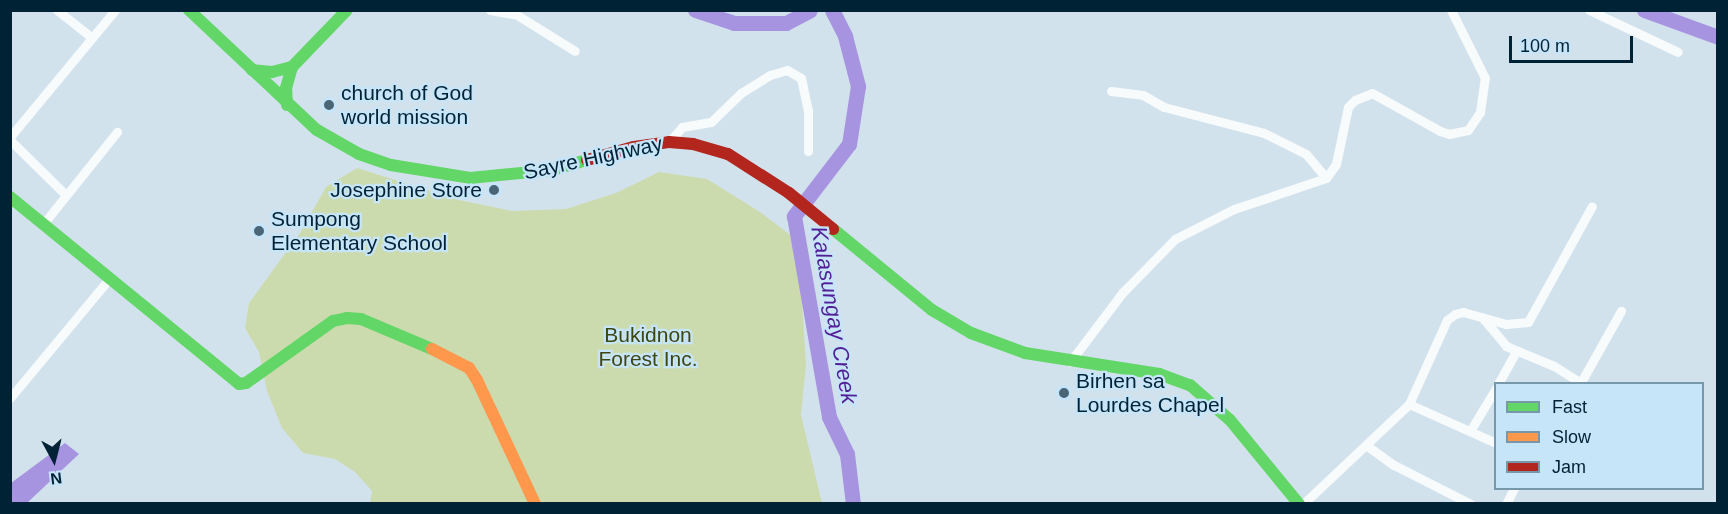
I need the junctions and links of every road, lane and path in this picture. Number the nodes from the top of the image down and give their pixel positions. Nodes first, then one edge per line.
1 (57, 10) edge
2 (115, 10) edge
3 (189, 10) edge
4 (347, 10) edge
5 (490, 10) edge
6 (1451, 10) edge
7 (1589, 10) edge
8 (91, 37) junction
9 (576, 51) dead end
10 (1678, 52) dead end
11 (292, 68) junction
12 (251, 70) junction
13 (1112, 91) dead end
14 (287, 106) junction
15 (117, 132) dead end
16 (10, 138) edge
17 (669, 142) junction
18 (808, 151) dead end
19 (1326, 178) junction
20 (66, 195) junction
21 (10, 197) edge
22 (1592, 206) dead end
23 (44, 223) junction
24 (108, 280) junction
25 (1621, 310) dead end
26 (1482, 317) junction
27 (1516, 351) junction
28 (1070, 362) junction
29 (1499, 382) edge
30 (1578, 382) edge
31 (1581, 382) edge
32 (1494, 391) edge
33 (10, 398) edge
34 (1409, 404) junction
35 (1470, 431) junction
36 (1494, 443) edge
37 (1366, 445) junction
38 (1513, 490) edge
39 (535, 504) edge
40 (1301, 504) edge
41 (1471, 504) edge
42 (1506, 504) edge

1 - 8 street
2 - 8 street
3 - 12 main road, Sayre Highway
4 - 11 main road
5 - 9 street
6 - 19 street
7 - 10 street
8 - 16 street
11 - 12 main road
11 - 14 main road
12 - 14 main road, Sayre Highway
13 - 19 street
14 - 17 main road, Sayre Highway
15 - 20 street
16 - 20 street
17 - 18 street
17 - 28 main road, Sayre Highway
19 - 28 street
20 - 23 street
21 - 23 main road
22 - 26 street
23 - 24 main road
24 - 33 street
24 - 39 main road
25 - 31 street
26 - 27 street
26 - 34 street
27 - 29 street
27 - 30 street
28 - 40 main road, Sayre Highway
32 - 35 street
34 - 35 street
34 - 37 street
35 - 36 street
37 - 40 street
37 - 41 street
38 - 42 street

